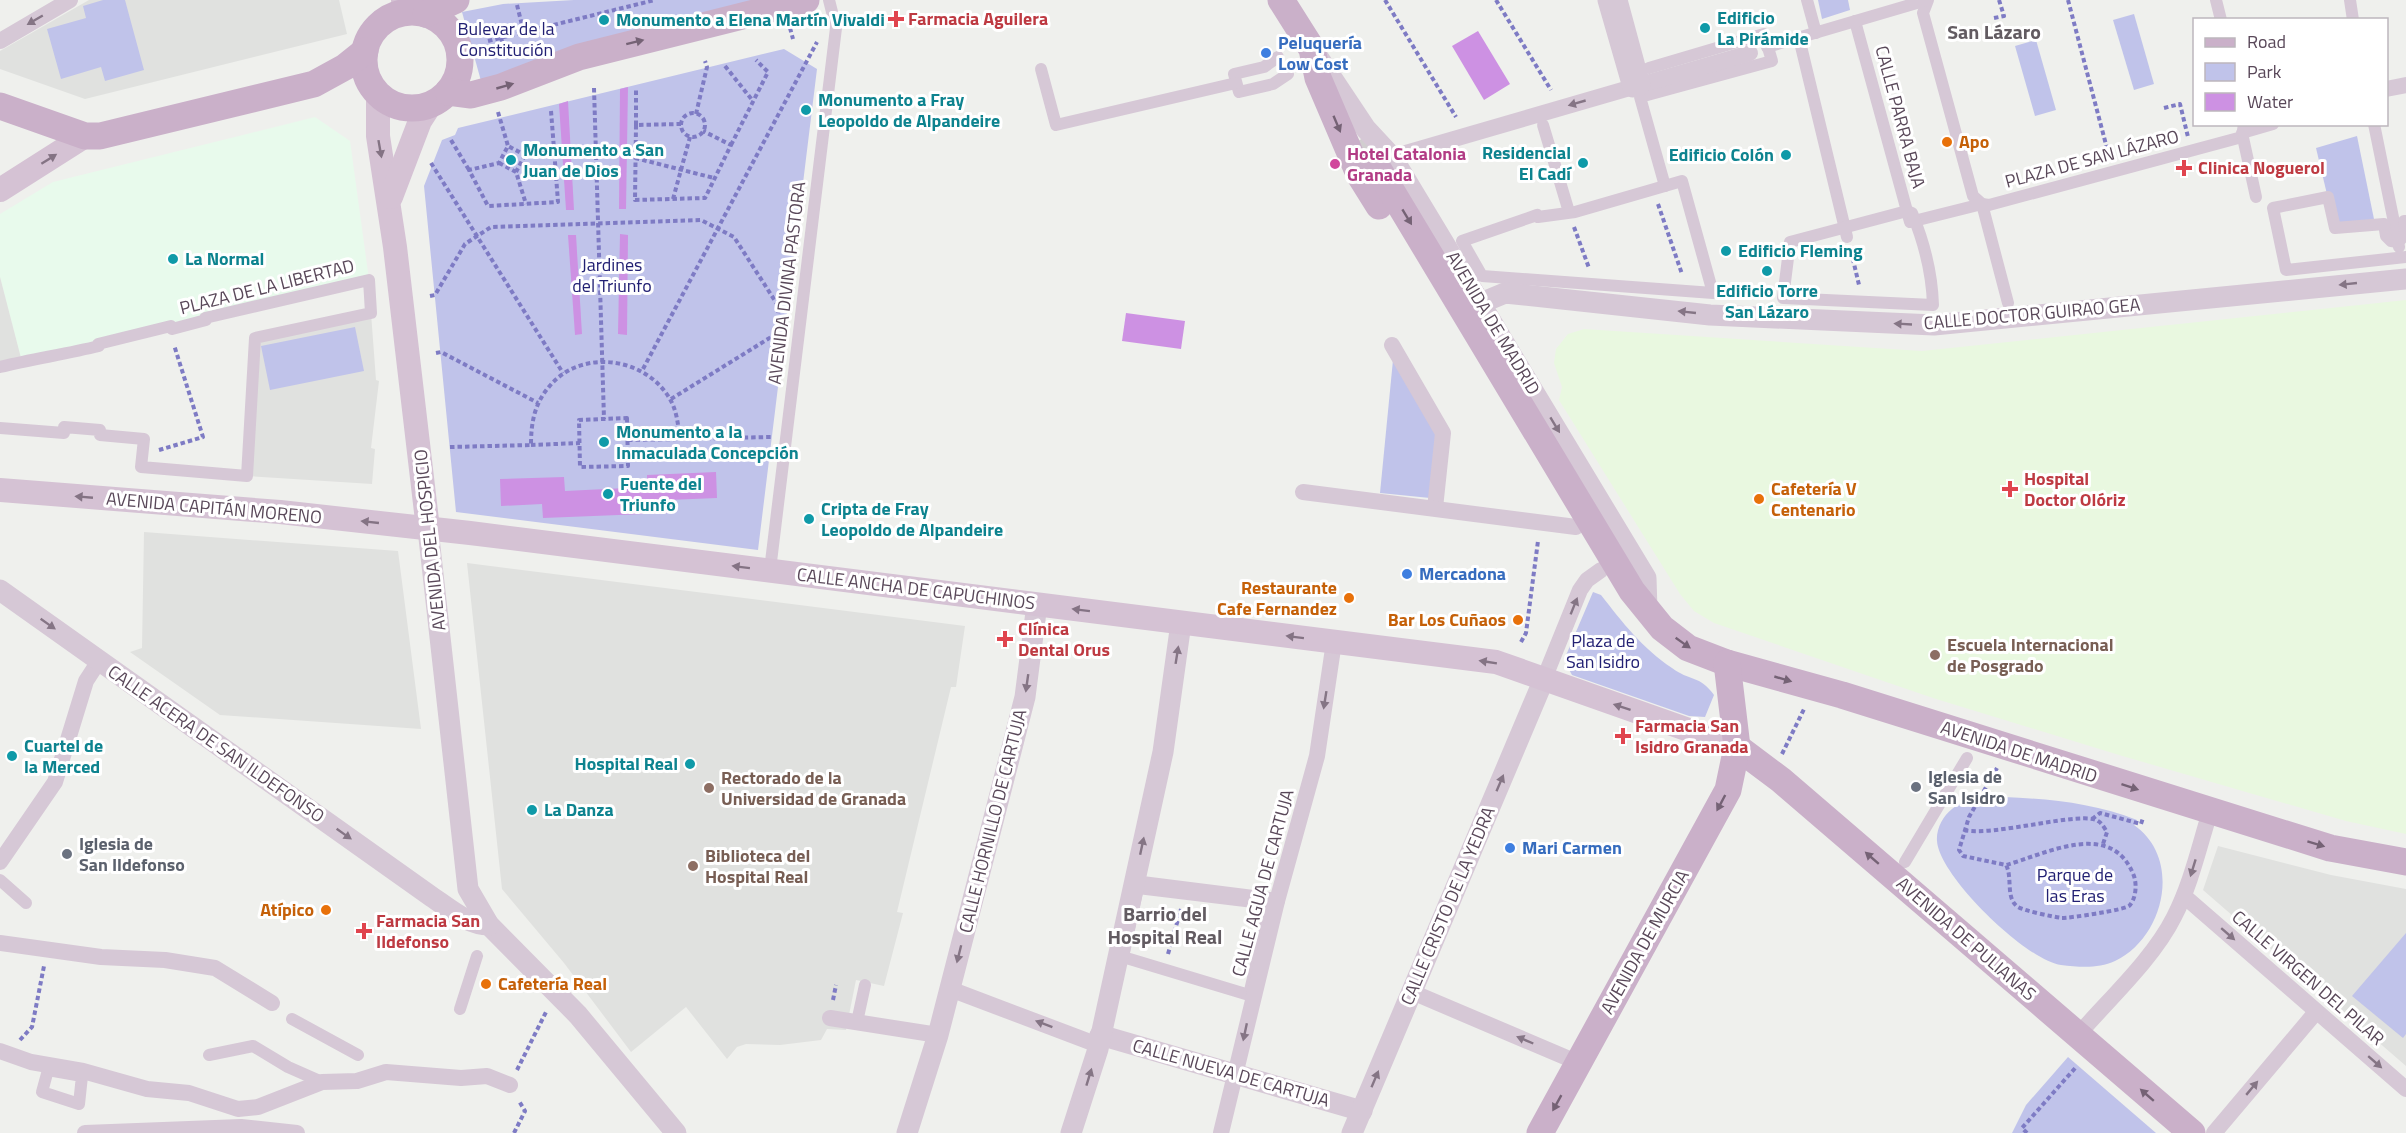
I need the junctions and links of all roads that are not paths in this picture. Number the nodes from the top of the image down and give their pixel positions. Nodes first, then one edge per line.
1 (70, 0) edge
2 (456, 0) edge
3 (806, 0) edge
4 (829, 0) edge
5 (1281, 0) edge
6 (1608, 0) edge
7 (1617, 0) edge
8 (1807, 0) edge
9 (1928, 0) edge
10 (2216, 0) edge
11 (2350, 0) edge
12 (411, 9) edge
13 (2220, 18) edge
14 (2354, 18) edge
15 (1855, 21) junction
16 (1816, 33) junction
17 (1799, 38) junction
18 (0, 41) edge
19 (1767, 47) junction
20 (1312, 49) junction
21 (365, 51) junction
22 (1750, 53) dead end
23 (1278, 57) dead end
24 (1041, 69) dead end
25 (1288, 74) dead end
26 (1236, 83) junction
27 (314, 84) junction
28 (1641, 84) junction
29 (2406, 85) edge
30 (2388, 89) edge
31 (376, 92) junction
32 (2406, 96) edge
33 (440, 98) junction
34 (2388, 100) edge
35 (0, 106) edge
36 (1543, 125) dead end
37 (2261, 126) edge
38 (2374, 126) edge
39 (2243, 129) edge
40 (85, 136) junction
41 (1384, 162) junction
42 (1665, 186) junction
43 (0, 190) edge
44 (2256, 197) dead end
45 (389, 202) junction
46 (1982, 204) junction
47 (1569, 213) junction
48 (1910, 218) junction
49 (2406, 221) edge
50 (1846, 232) junction
51 (2398, 242) junction
52 (2404, 264) edge
53 (1481, 303) junction
54 (2008, 303) dead end
55 (1392, 345) dead end
56 (0, 367) edge
57 (0, 428) edge
58 (0, 490) edge
59 (1303, 492) dead end
60 (1434, 508) junction
61 (1576, 526) junction
62 (428, 529) junction
63 (770, 570) junction
64 (1601, 570) junction
65 (0, 590) edge
66 (1640, 600) junction
67 (1037, 604) junction
68 (1181, 622) junction
69 (1334, 642) junction
70 (99, 661) junction
71 (1727, 663) junction
72 (1544, 680) junction
73 (1737, 747) junction
74 (1967, 758) dead end
75 (2210, 812) junction
76 (0, 862) edge
77 (1905, 862) dead end
78 (2406, 862) edge
79 (467, 878) junction
80 (0, 880) edge
81 (1134, 883) junction
82 (1185, 894) joint
83 (2184, 896) junction
84 (432, 897) junction
85 (1277, 901) junction
86 (26, 903) dead end
87 (489, 925) junction
88 (0, 943) edge
89 (477, 956) dead end
90 (866, 985) dead end
91 (950, 989) junction
92 (1412, 992) junction
93 (555, 993) junction
94 (272, 1003) dead end
95 (460, 1009) dead end
96 (2316, 1012) junction
97 (292, 1018) dead end
98 (830, 1018) dead end
99 (857, 1022) junction
100 (938, 1035) junction
101 (2078, 1035) junction
102 (1099, 1040) junction
103 (8, 1048) edge
104 (209, 1055) dead end
105 (358, 1055) dead end
106 (1579, 1063) junction
107 (1236, 1075) junction
108 (322, 1082) junction
109 (510, 1085) road end
110 (2406, 1089) edge
111 (231, 1107) junction
112 (1362, 1111) junction
113 (230, 1127) junction
114 (85, 1133) edge
115 (297, 1133) edge
116 (676, 1133) edge
117 (687, 1133) edge
118 (907, 1133) edge
119 (1071, 1133) edge
120 (1221, 1133) edge
121 (1352, 1133) edge
122 (1540, 1133) edge
123 (2192, 1133) edge
124 (2214, 1133) edge

1 -> 18 street
2 - 12 main road
33 -> 3 main road
4 - 63 street, AVENIDA DIVINA PASTORA
5 - 20 main road, AVENIDA DE MADRID
6 - 28 street
7 - 28 street
8 - 16 street
9 - 15 street
9 - 46 street
10 - 13 street
11 - 14 street
12 - 21 main road
12 - 33 main road
15 - 16 street
15 - 48 street, CALLE PARRA BAJA
16 - 17 street
17 - 19 street
17 - 50 street
19 - 28 street
19 - 28 street
20 - 41 street, AVENIDA DE MADRID
20 -> 61 main road, AVENIDA DE MADRID
21 - 27 main road
21 - 31 main road
22 - 28 street
23 - 26 street
24 - 26 street
25 - 26 street
27 - 31 main road
27 - 40 main road
28 -> 41 street
28 - 42 street
29 - 30 street
31 - 33 main road
31 -> 45 main road, AVENIDA DEL HOSPICIO
32 - 34 street
33 - 45 main road, AVENIDA DEL HOSPICIO
35 - 40 main road
36 - 47 street
37 - 39 street, PLAZA DE SAN LÁZARO
38 - 51 street
39 - 44 street
39 - 46 street, PLAZA DE SAN LÁZARO
43 -> 40 main road
41 - 53 street, AVENIDA DE MADRID
41 -> 66 main road, AVENIDA DE MADRID
42 - 47 street
42 - 47 street
45 - 62 main road, AVENIDA DEL HOSPICIO
46 - 48 street, PLAZA DE SAN LÁZARO
46 - 54 street
48 - 50 street, PLAZA DE SAN LÁZARO
48 - 50 street, CALLE PARRA BAJA
49 - 51 street
51 - 52 street
51 - 52 street
52 -> 53 street, CALLE DOCTOR GUIRAO GEA
53 -> 66 street, AVENIDA DE MADRID
55 - 60 street
56 - 57 street, PLAZA DE LA LIBERTAD
62 -> 58 main road, AVENIDA CAPITÁN MORENO
59 - 60 street
60 - 61 street
61 - 64 main road, AVENIDA DE MADRID
63 -> 62 main road, CALLE ANCHA DE CAPUCHINOS
62 - 79 street, AVENIDA DEL HOSPICIO
63 - 67 main road, CALLE ANCHA DE CAPUCHINOS
64 - 66 main road, AVENIDA DE MADRID
72 -> 64 street
65 -> 70 street, CALLE ACERA DE SAN ILDEFONSO
66 -> 71 main road, AVENIDA DE MADRID
68 -> 67 main road, CALLE ANCHA DE CAPUCHINOS
67 -> 91 street, CALLE HORNILLO DE CARTUJA
69 -> 68 main road, CALLE ANCHA DE CAPUCHINOS
81 -> 68 street
72 -> 69 main road, CALLE ANCHA DE CAPUCHINOS
69 -> 85 street, CALLE AGUA DE CARTUJA
70 - 76 street
70 -> 84 street, CALLE ACERA DE SAN ILDEFONSO
71 - 73 main road
71 -> 75 main road, AVENIDA DE MADRID
73 -> 72 main road
92 -> 72 street, CALLE CRISTO DE LA YEDRA
101 -> 73 main road, AVENIDA DE PULIANAS
73 -> 106 main road, AVENIDA DE MURCIA
74 - 77 street
75 -> 78 main road, AVENIDA DE MADRID
75 -> 83 street
79 - 84 street
79 - 87 street, CALLE ACERA DE SAN ILDEFONSO
79 - 93 street
80 - 86 street
81 - 85 street
81 - 102 street
82 - 82 street
83 -> 96 street, CALLE VIRGEN DEL PILAR
83 - 101 street
84 - 87 street, CALLE ACERA DE SAN ILDEFONSO
85 -> 107 street, CALLE AGUA DE CARTUJA
87 - 93 street, CALLE ACERA DE SAN ILDEFONSO
88 - 94 street
89 - 95 street
90 - 99 street
91 - 100 street, CALLE HORNILLO DE CARTUJA
102 -> 91 street, CALLE NUEVA DE CARTUJA
106 -> 92 street
112 -> 92 street, CALLE CRISTO DE LA YEDRA
93 - 116 street
93 - 117 street
96 -> 110 street, CALLE VIRGEN DEL PILAR
124 -> 96 street
97 - 105 street
98 - 99 street
99 - 100 street
100 - 118 street, CALLE HORNILLO DE CARTUJA
123 -> 101 main road, AVENIDA DE PULIANAS
102 - 107 street, CALLE NUEVA DE CARTUJA
119 -> 102 street
103 - 111 street
104 - 108 street
106 -> 122 main road, AVENIDA DE MURCIA
107 - 112 street, CALLE NUEVA DE CARTUJA
107 - 120 street, CALLE AGUA DE CARTUJA
108 - 109 street
108 - 111 street
111 - 113 street
112 - 121 street, CALLE CRISTO DE LA YEDRA
113 - 114 street
113 - 115 street

